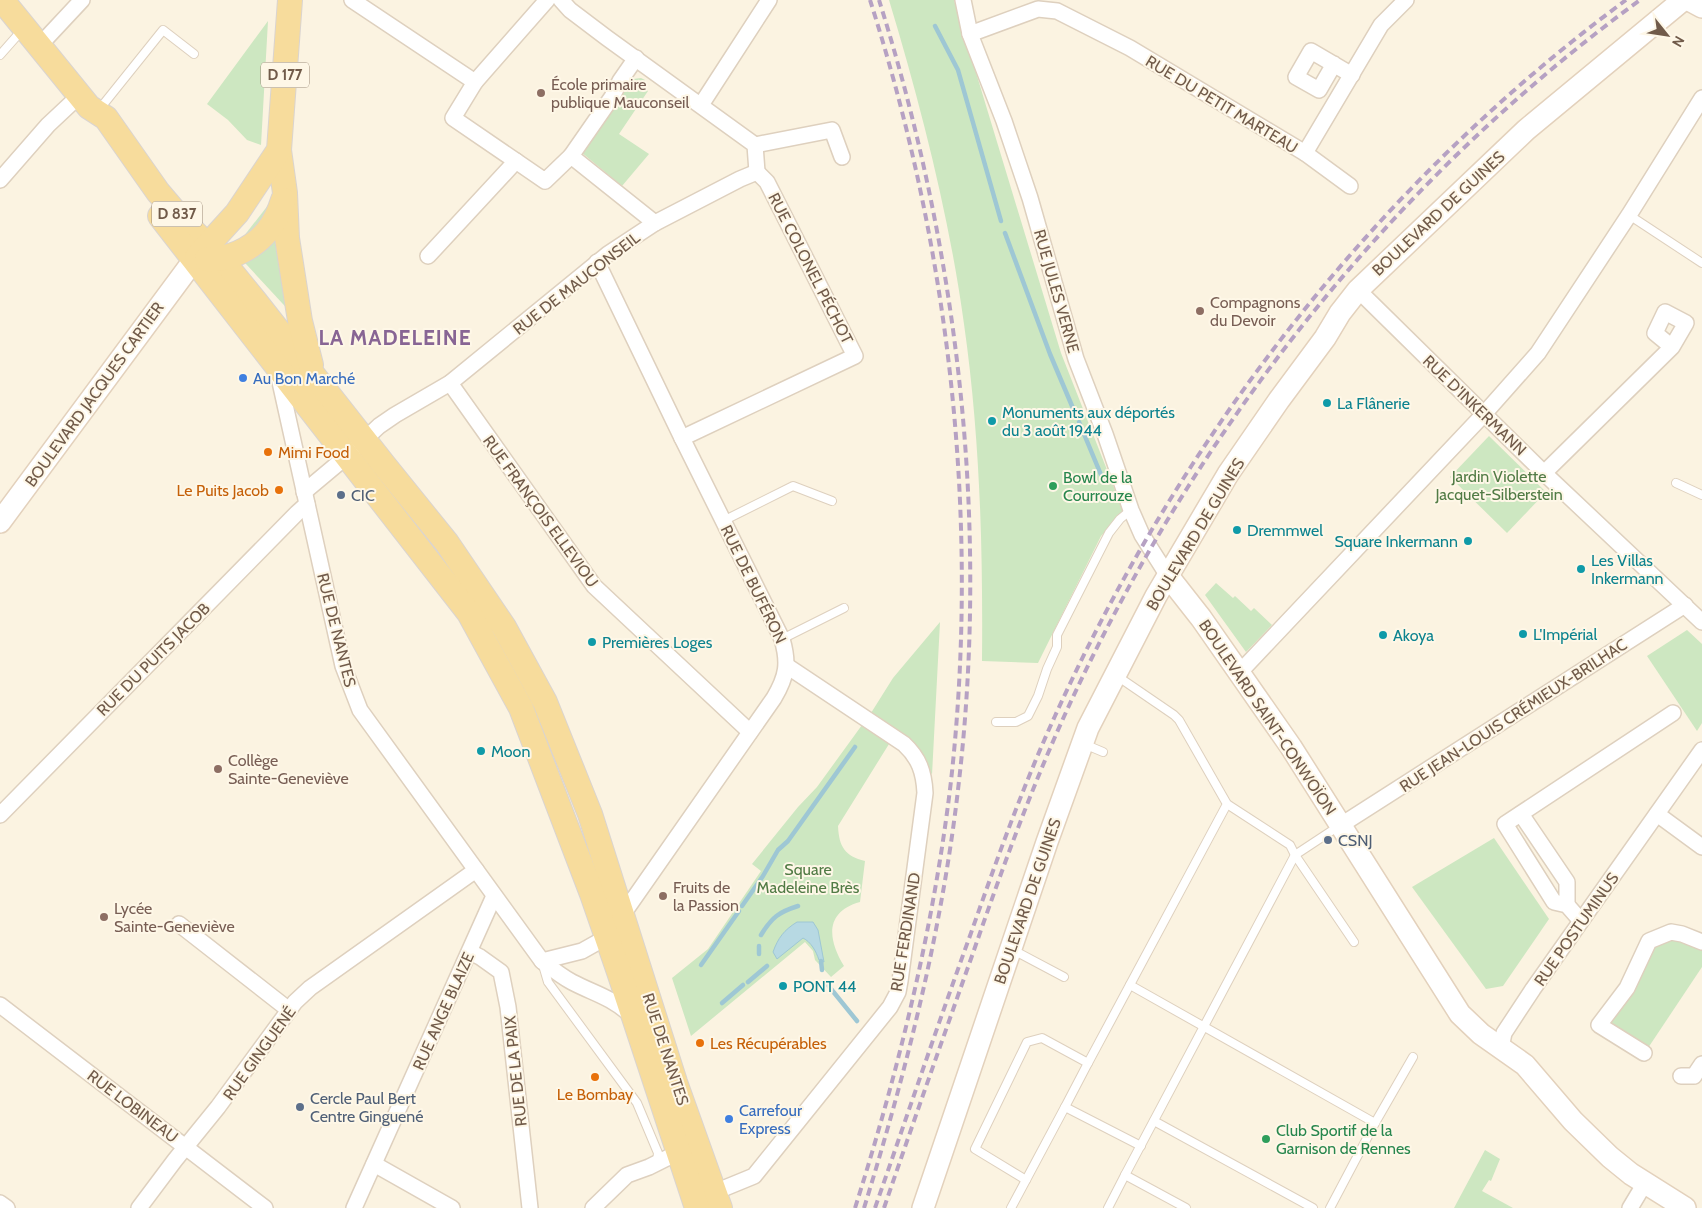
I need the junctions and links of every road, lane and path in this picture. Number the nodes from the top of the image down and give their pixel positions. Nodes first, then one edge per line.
1 (2, 0) edge
2 (82, 0) edge
3 (290, 0) edge
4 (352, 0) edge
5 (547, 0) edge
6 (561, 0) edge
7 (769, 0) edge
8 (963, 0) edge
9 (1406, 0) edge
10 (1683, 0) edge
11 (1689, 0) edge
12 (1702, 7) edge
13 (970, 34) junction
14 (32, 37) junction
15 (194, 54) dead end
16 (0, 55) edge
17 (636, 58) junction
18 (1334, 64) dead end
19 (1352, 75) junction
20 (475, 82) junction
21 (1702, 98) edge
22 (89, 105) junction
23 (700, 105) junction
24 (755, 145) junction
25 (1305, 153) junction
26 (276, 155) junction
27 (570, 156) junction
28 (842, 157) dead end
29 (516, 161) junction
30 (757, 172) junction
31 (0, 180) edge
32 (1350, 186) dead end
33 (285, 193) junction
34 (1629, 216) junction
35 (655, 223) junction
36 (200, 253) junction
37 (428, 256) dead end
38 (597, 262) junction
39 (1702, 263) edge
40 (1358, 290) junction
41 (1672, 347) dead end
42 (276, 364) junction
43 (313, 374) junction
44 (450, 384) junction
45 (1484, 414) junction
46 (682, 438) junction
47 (356, 449) junction
48 (1544, 473) junction
49 (1676, 483) dead end
50 (1702, 495) edge
51 (306, 498) junction
52 (832, 501) dead end
53 (1131, 510) junction
54 (723, 521) junction
55 (0, 522) edge
56 (1168, 576) junction
57 (1686, 605) junction
58 (844, 608) dead end
59 (1702, 622) edge
60 (782, 639) junction
61 (787, 666) junction
62 (1239, 672) junction
63 (1115, 674) junction
64 (1673, 713) dead end
65 (996, 722) dead end
66 (750, 732) junction
67 (1082, 743) junction
68 (1702, 750) edge
69 (1103, 752) dead end
70 (1227, 804) junction
71 (1521, 814) junction
72 (1657, 814) junction
73 (0, 815) edge
74 (1341, 825) junction
75 (1702, 847) edge
76 (1295, 854) junction
77 (476, 870) junction
78 (494, 896) junction
79 (1566, 905) junction
80 (622, 914) junction
81 (1581, 921) junction
82 (179, 924) dead end
83 (607, 937) junction
84 (1354, 942) dead end
85 (1702, 942) edge
86 (1011, 949) junction
87 (470, 952) junction
88 (542, 961) junction
89 (1064, 977) dead end
90 (1130, 985) junction
91 (0, 1005) edge
92 (288, 1010) junction
93 (635, 1020) junction
94 (1204, 1026) junction
95 (1502, 1048) junction
96 (1644, 1053) dead end
97 (1413, 1057) dead end
98 (1088, 1063) junction
99 (1702, 1064) edge
100 (1681, 1076) dead end
101 (1065, 1107) junction
102 (1154, 1121) junction
103 (1375, 1123) junction
104 (1141, 1146) junction
105 (186, 1147) junction
106 (679, 1152) junction
107 (657, 1162) junction
108 (374, 1164) junction
109 (1125, 1175) junction
110 (1026, 1180) junction
111 (1645, 1183) junction
112 (1665, 1201) edge
113 (0, 1203) edge
114 (710, 1203) edge
115 (7, 1208) edge
116 (139, 1208) edge
117 (265, 1208) edge
118 (354, 1208) edge
119 (452, 1208) edge
120 (530, 1208) edge
121 (593, 1208) edge
122 (923, 1208) edge
123 (1011, 1208) edge
124 (1108, 1208) edge
125 (1186, 1208) edge
126 (1313, 1208) edge
127 (1330, 1208) edge
128 (1630, 1208) edge
129 (1685, 1208) edge

1 - 14 main road, RUE DE NANTES / D 837
2 - 14 street
3 - 26 main road, D 177
4 - 20 street
5 - 20 street
6 - 17 street
7 - 23 street
8 - 13 street, RUE JULES VERNE
9 - 19 street, RUE DU PETIT MARTEAU
10 - 40 street, BOULEVARD DE GUINES
11 - 12 street
13 - 25 street, RUE DU PETIT MARTEAU
13 - 53 street, RUE JULES VERNE
14 - 16 lane
14 - 22 main road, RUE DE NANTES / D 837
15 - 22 lane
17 - 23 street
17 - 27 street
18 - 19 street
19 - 25 street, RUE DU PETIT MARTEAU
20 - 29 street
21 - 34 street
22 - 31 street
22 - 36 main road, RUE DE NANTES / D 837
23 - 24 street
24 - 28 street
24 - 30 street
25 - 32 street
26 - 33 main road
26 - 36 main road, D 177
27 - 29 street
27 - 35 street
29 - 37 street
30 - 35 street, RUE DE MAUCONSEIL
30 - 46 street, RUE COLONEL PÉCHOT
33 - 36 main road
33 - 43 main road
34 - 39 lane
34 - 45 street
35 - 38 street, RUE DE MAUCONSEIL
36 - 42 main road, RUE DE NANTES / D 837
36 - 43 main road, RUE DE NANTES / D 837
36 - 55 street, BOULEVARD JACQUES CARTIER
38 - 44 street, RUE DE MAUCONSEIL
38 - 46 street, RUE DE BUFÉRON
40 - 45 street, RUE D'INKERMANN
40 - 56 street, BOULEVARD DE GUINES
41 - 48 street
42 - 47 main road, RUE DE NANTES
42 - 51 street, RUE DE NANTES
43 - 47 main road, RUE DE NANTES
44 - 47 street, RUE DE MAUCONSEIL
44 - 66 street, RUE FRANÇOIS ELLEVIOU
45 - 48 street, RUE D'INKERMANN
45 - 62 street
46 - 54 street, RUE DE BUFÉRON
47 - 51 street, RUE DE MAUCONSEIL
47 - 80 main road, RUE DE NANTES
47 - 83 main road, RUE DE NANTES
48 - 57 street, RUE D'INKERMANN
49 - 50 lane
51 - 73 street, RUE DU PUITS JACOB
51 - 77 street, RUE DE NANTES
52 - 54 lane
53 - 56 street, RUE JULES VERNE
53 - 65 lane
54 - 60 street, RUE DE BUFÉRON
56 - 62 street, BOULEVARD SAINT-CONWOÏON
56 - 63 street, BOULEVARD DE GUINES
57 - 59 street, RUE D'INKERMANN
57 - 74 street, RUE JEAN-LOUIS CRÉMIEUX-BRILHAC
58 - 60 lane
60 - 61 street, RUE DE BUFÉRON
61 - 66 street, RUE DE BUFÉRON
61 - 114 street, RUE FERDINAND
62 - 74 street, BOULEVARD SAINT-CONWOÏON
63 - 67 street, BOULEVARD DE GUINES
63 - 70 lane
64 - 71 street
66 - 80 street, RUE DE BUFÉRON
67 - 69 lane
67 - 86 street, BOULEVARD DE GUINES
68 - 72 street, RUE POSTUMINUS
70 - 76 lane
70 - 90 lane
71 - 79 street
71 - 79 street
72 - 75 street
72 - 81 street, RUE POSTUMINUS
74 - 76 lane
74 - 95 street, BOULEVARD SAINT-CONWOÏON
76 - 84 lane
76 - 94 lane
77 - 78 street, RUE DE NANTES
77 - 92 street, RUE GINGUENÉ
78 - 87 street, RUE ANGE BLAIZE
78 - 88 street, RUE DE NANTES
79 - 81 street
80 - 83 street
80 - 114 main road, RUE DE NANTES
81 - 95 street, RUE POSTUMINUS
82 - 92 street
83 - 88 street
83 - 93 main road, RUE DE NANTES
85 - 96 street
86 - 89 lane
86 - 122 street, BOULEVARD DE GUINES
87 - 108 street, RUE ANGE BLAIZE
87 - 120 street, RUE DE LA PAIX
88 - 93 street, RUE DE NANTES
88 - 107 lane, RUE DE NANTES
90 - 94 lane
90 - 98 lane
91 - 105 street, RUE LOBINEAU
92 - 105 street, RUE GINGUENÉ
93 - 106 main road, RUE DE NANTES
94 - 102 lane
94 - 103 lane
95 - 111 street, BOULEVARD SAINT-CONWOÏON
97 - 103 lane
98 - 101 lane
98 - 110 lane
99 - 100 street
101 - 104 lane
101 - 110 lane
102 - 104 lane
102 - 126 lane
103 - 127 lane
104 - 109 lane
105 - 116 street, RUE GINGUENÉ
105 - 117 street, RUE LOBINEAU
106 - 107 street
106 - 114 main road, RUE DE NANTES
107 - 121 street
108 - 118 street, RUE ANGE BLAIZE
108 - 119 street
109 - 124 lane
109 - 125 lane
110 - 123 lane
111 - 112 street, BOULEVARD SAINT-CONWOÏON
111 - 128 street
112 - 129 street, BOULEVARD SAINT-CONWOÏON
113 - 115 street

